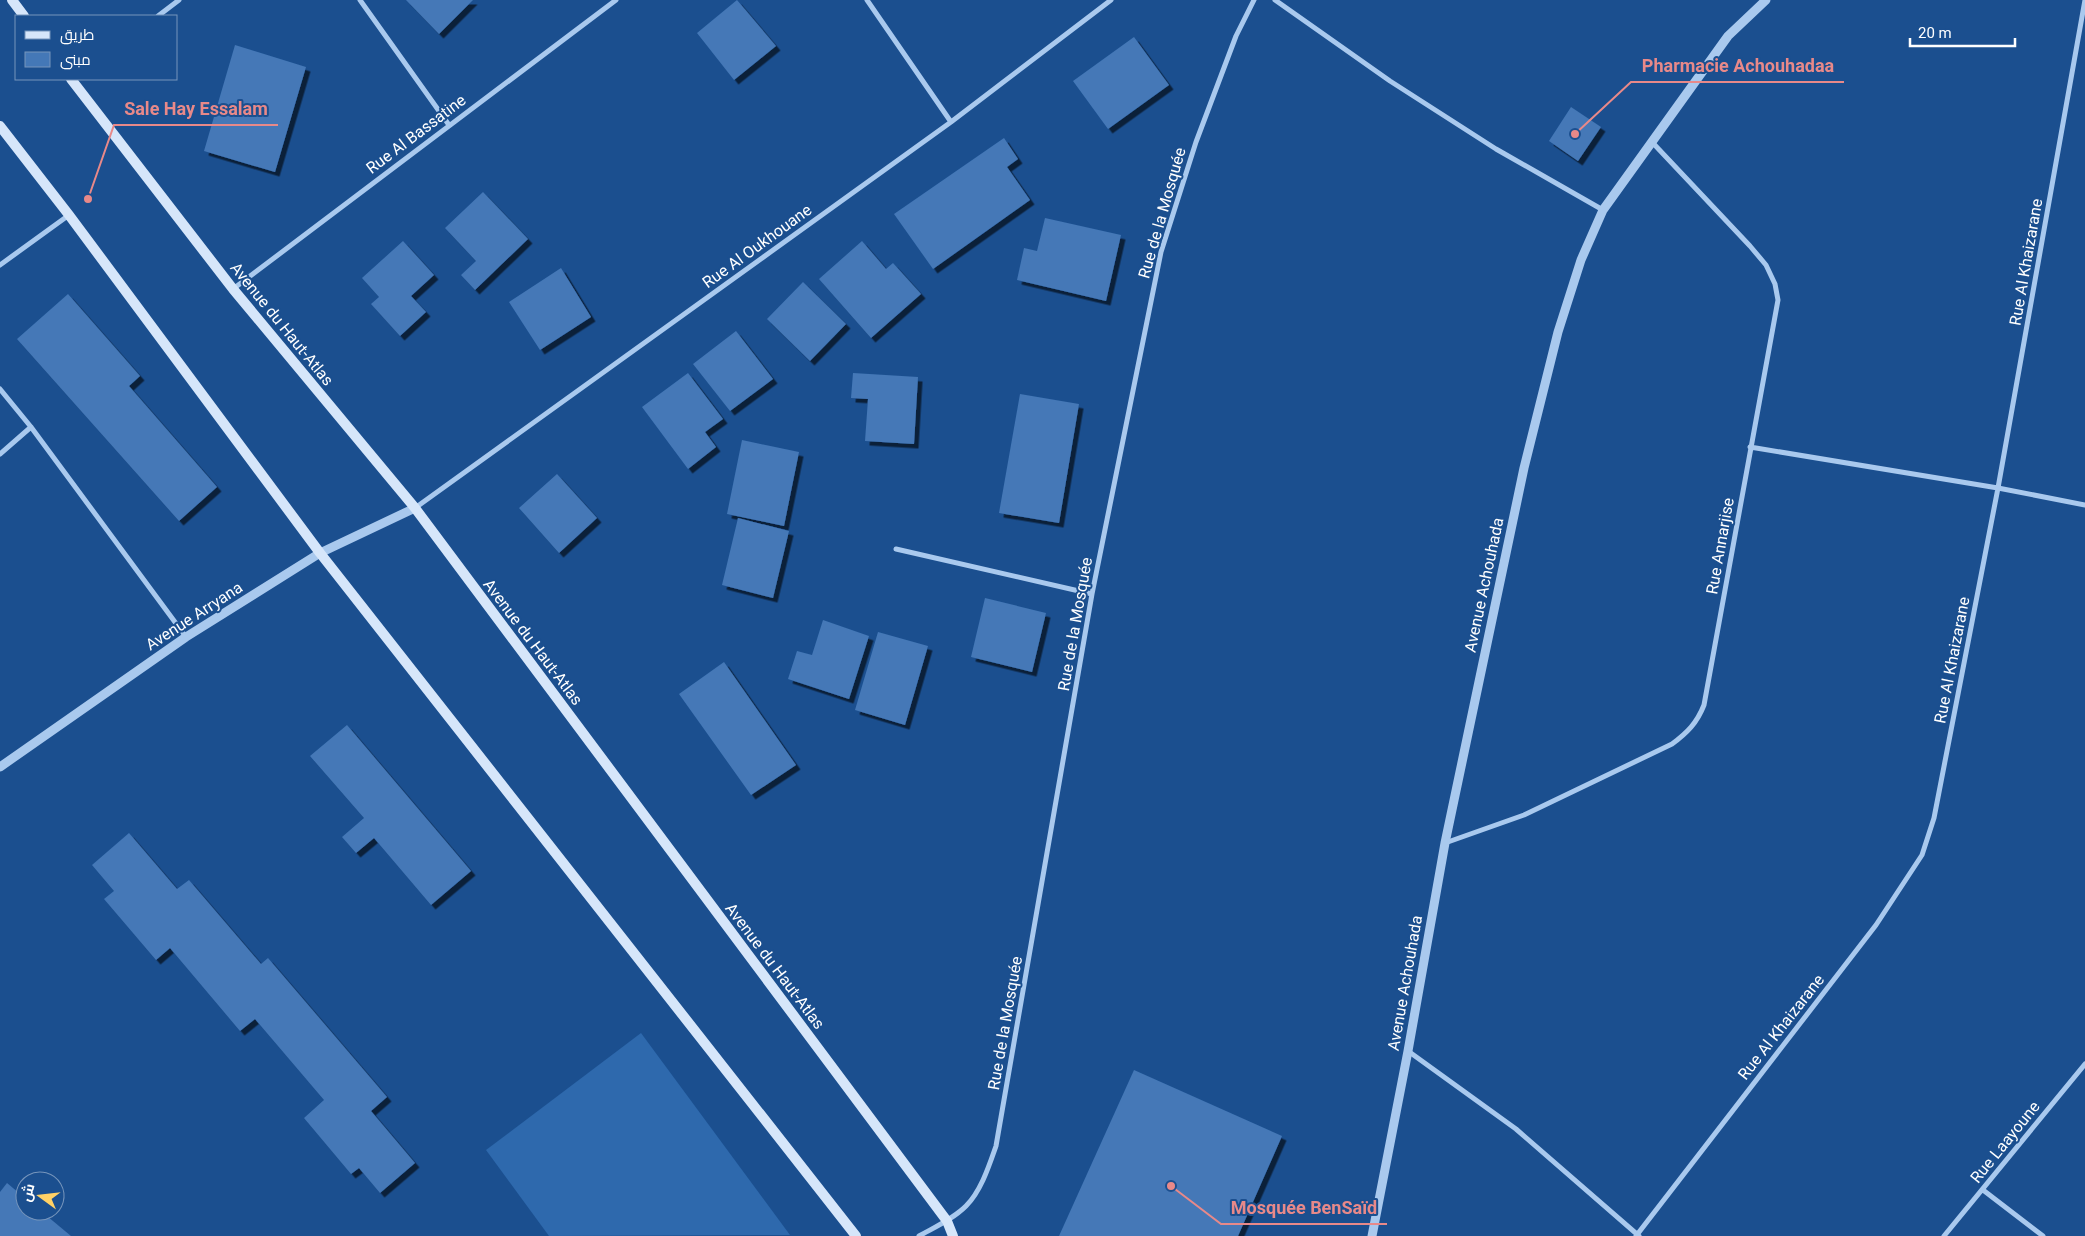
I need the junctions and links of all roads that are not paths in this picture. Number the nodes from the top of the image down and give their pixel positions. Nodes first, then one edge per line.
1 (12, 0) edge
2 (179, 0) edge
3 (360, 0) edge
4 (616, 0) edge
5 (867, 0) edge
6 (1111, 0) edge
7 (1254, 0) edge
8 (1275, 0) edge
9 (1766, 0) edge
10 (2085, 0) edge
11 (23, 15) edge
12 (159, 15) edge
13 (74, 80) edge
14 (951, 122) junction
15 (449, 125) junction
16 (0, 126) edge
17 (1651, 140) junction
18 (1603, 210) junction
19 (69, 215) junction
20 (0, 265) edge
21 (233, 289) junction
22 (0, 389) edge
23 (31, 427) junction
24 (1750, 447) junction
25 (0, 454) edge
26 (1998, 488) junction
27 (2085, 505) edge
28 (415, 508) junction
29 (896, 549) dead end
30 (320, 554) junction
31 (1092, 594) junction
32 (186, 636) junction
33 (0, 767) edge
34 (1445, 843) junction
35 (1408, 1051) junction
36 (2085, 1064) edge
37 (1983, 1190) junction
38 (946, 1220) junction
39 (856, 1236) edge
40 (919, 1236) edge
41 (953, 1236) edge
42 (1372, 1236) edge
43 (1637, 1236) edge
44 (1944, 1236) edge
45 (2043, 1236) edge

1 - 11 main road
2 - 12 street
3 - 15 street
4 - 15 street, Rue Al Bassatine
5 - 14 street
6 - 14 street, Rue Al Oukhouane
7 - 31 street, Rue de la Mosquée
8 - 18 street
9 - 17 street, Avenue Achouhada
10 - 26 street, Rue Al Khaizarane
13 - 21 main road, Avenue du Haut-Atlas
14 - 28 street, Rue Al Oukhouane
15 - 21 street, Rue Al Bassatine
16 - 19 main road
17 - 18 street, Avenue Achouhada
17 - 24 street, Rue Annarjise
18 - 34 street, Avenue Achouhada
19 - 20 street
19 - 30 main road
21 - 28 main road, Avenue du Haut-Atlas
22 - 23 street
23 - 25 street
23 - 32 street
24 - 26 street
24 - 34 street, Rue Annarjise
26 - 27 street
26 - 43 street, Rue Al Khaizarane
28 - 30 street, Avenue Arryana
28 - 38 main road, Avenue du Haut-Atlas
29 - 31 street
30 - 32 street, Avenue Arryana
30 - 39 main road
31 - 38 street, Rue de la Mosquée
32 - 33 street, Avenue Arryana
34 - 35 street, Avenue Achouhada
35 - 42 street, Avenue Achouhada
35 - 43 street
36 - 37 street, Rue Laayoune
37 - 44 street, Rue Laayoune
37 - 45 street
38 - 40 street, Rue de la Mosquée
38 - 41 main road, Avenue du Haut-Atlas

